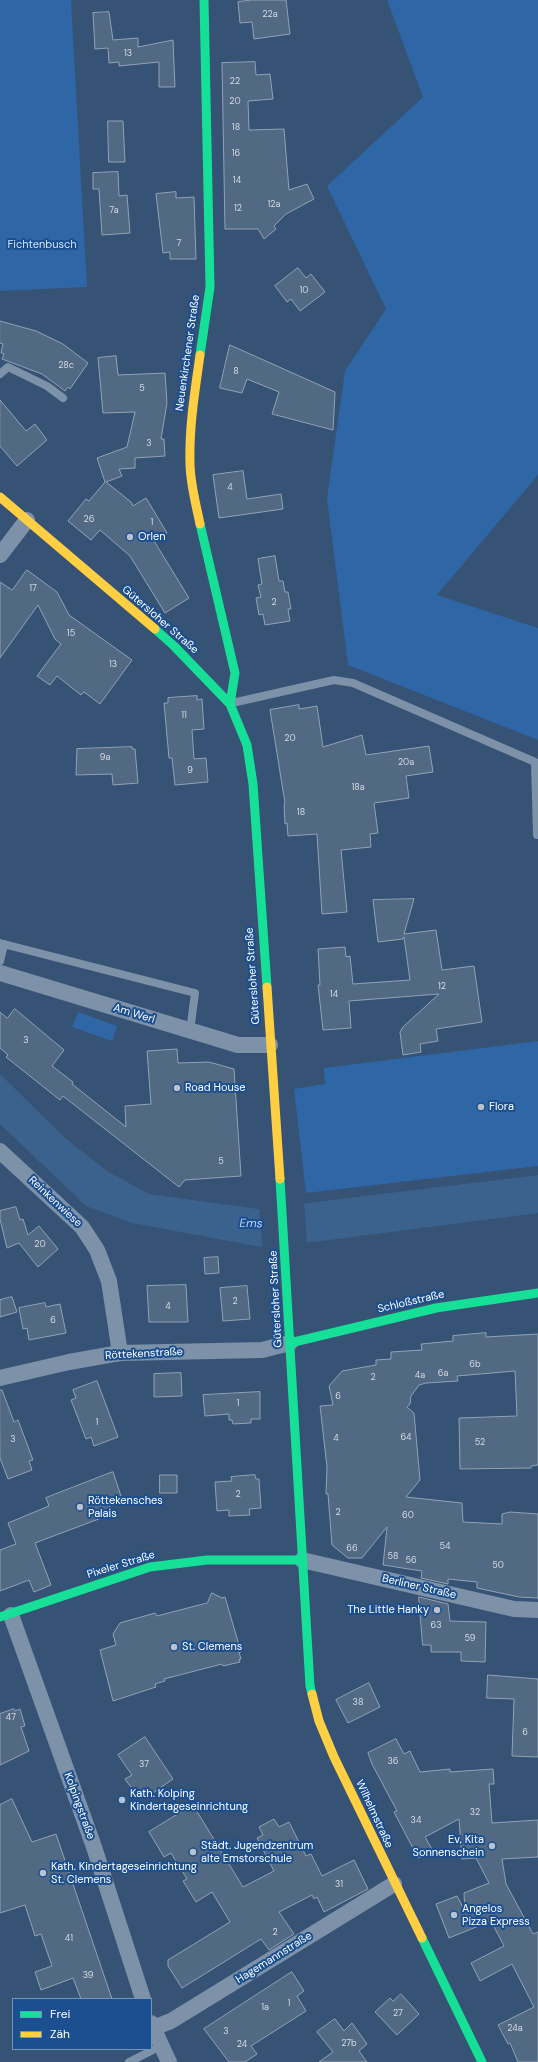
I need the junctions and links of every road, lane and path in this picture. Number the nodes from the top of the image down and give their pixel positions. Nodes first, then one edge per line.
1 (204, 0) edge
2 (0, 374) edge
3 (63, 398) dead end
4 (0, 497) edge
5 (27, 520) junction
6 (0, 555) edge
7 (230, 704) junction
8 (537, 810) edge
9 (537, 835) dead end
10 (2, 943) edge
11 (0, 961) edge
12 (0, 973) edge
13 (190, 1030) junction
14 (270, 1044) junction
15 (0, 1151) edge
16 (538, 1293) edge
17 (290, 1343) junction
18 (120, 1353) junction
19 (0, 1378) edge
20 (302, 1560) junction
21 (538, 1610) edge
22 (6, 1616) edge
23 (394, 1884) junction
24 (143, 1998) edge
25 (152, 2026) edge
26 (161, 2046) junction
27 (129, 2062) edge
28 (169, 2062) edge
29 (482, 2062) edge

1 - 7 main road, Neuenkirchener Straße
2 - 3 lane
4 - 5 main road, Gütersloher Straße
5 - 6 street
5 - 7 main road, Gütersloher Straße
7 - 8 lane
7 - 14 main road, Gütersloher Straße
8 - 9 lane
10 - 11 lane
10 - 13 lane
12 - 13 street, Am Werl
13 - 14 street, Am Werl
14 - 17 main road, Gütersloher Straße
15 - 18 street, Reinkenwiese
16 - 17 main road, Schloßstraße
17 - 18 street, Röttekenstraße
17 - 20 main road, Gütersloher Straße
18 - 19 street, Röttekenstraße
20 - 21 street, Berliner Straße
20 - 22 main road, Pixeler Straße
20 - 23 main road, Wilhelmstraße
22 - 24 street, Kolpingstraße
23 - 25 street, Hagemannstraße
23 - 29 main road, Wilhelmstraße
25 - 26 street
26 - 27 lane
26 - 28 street

